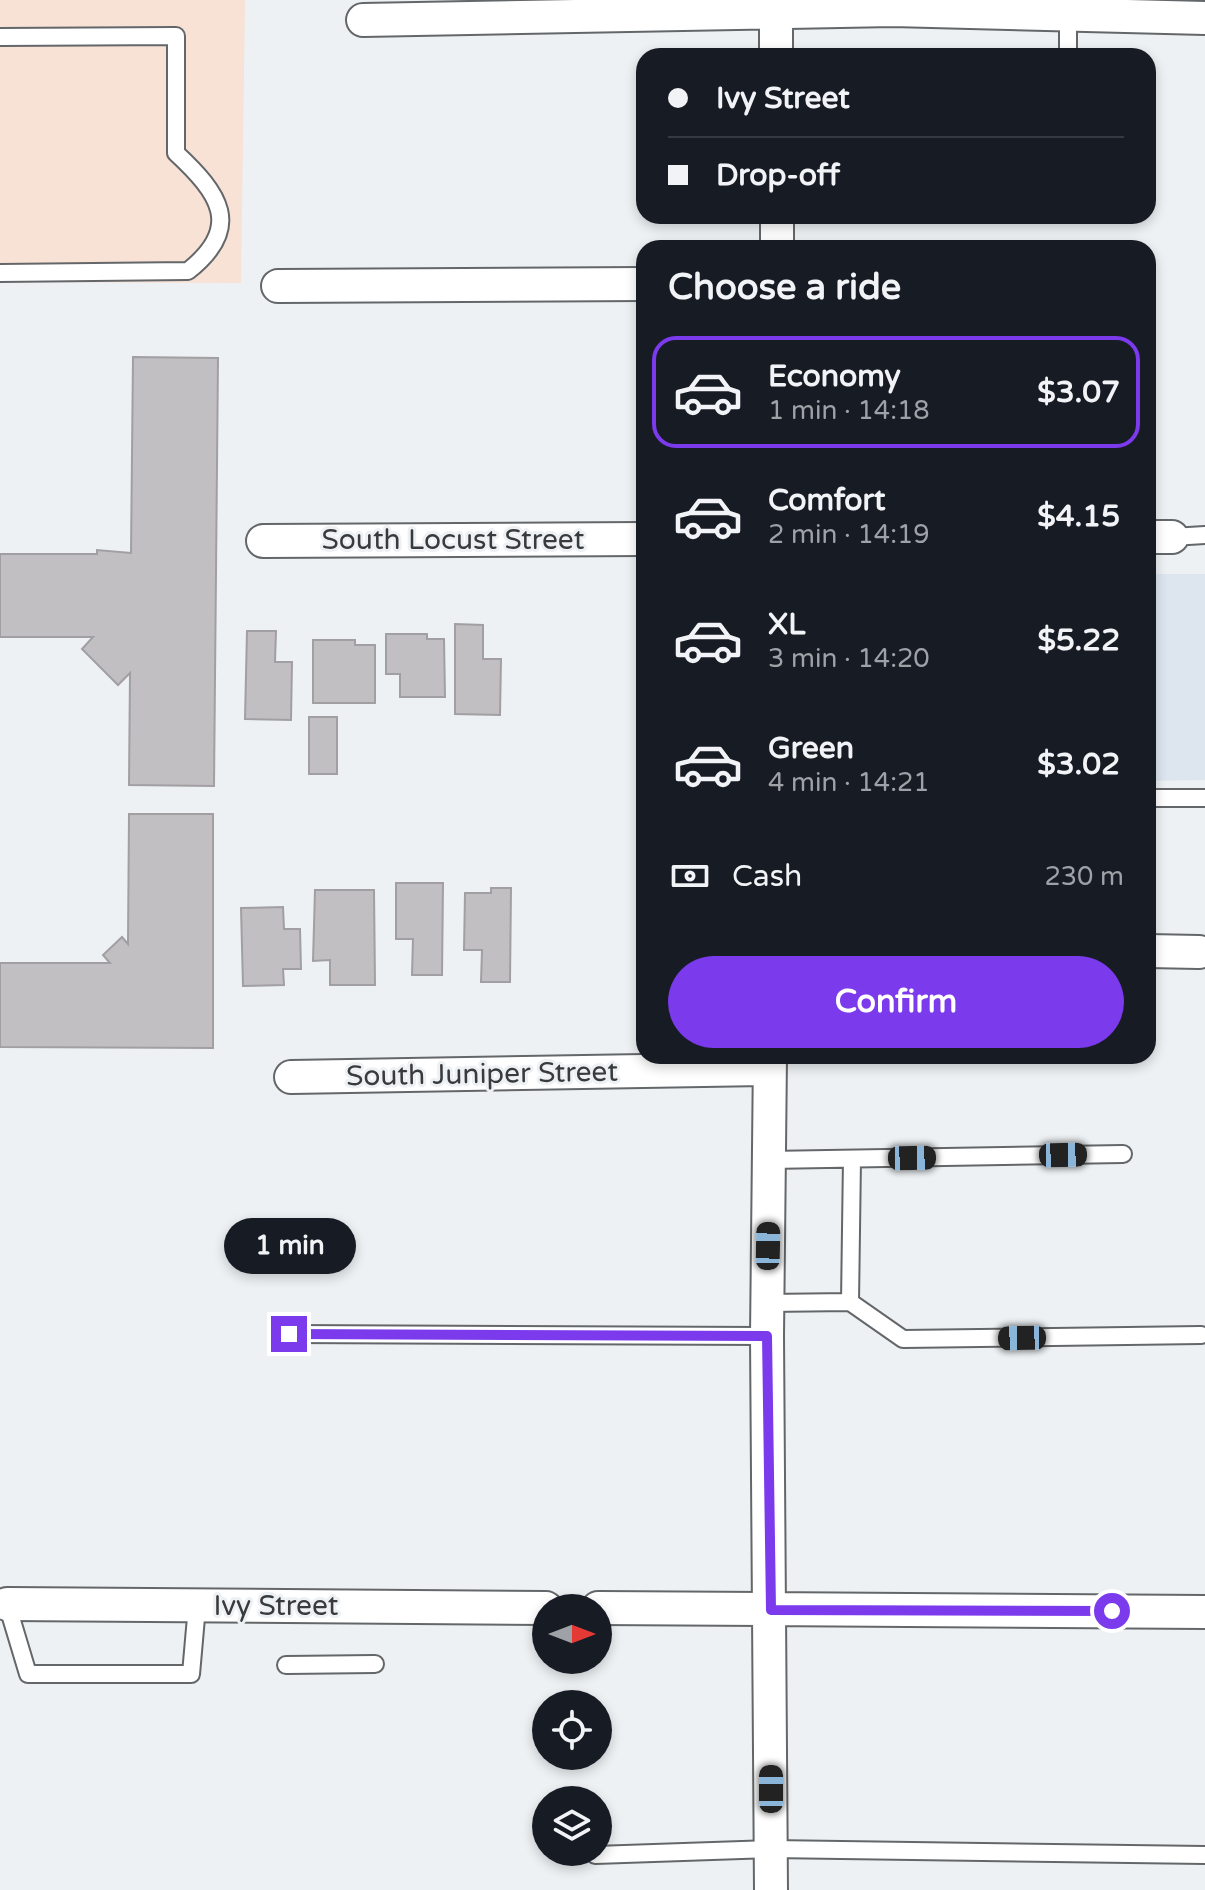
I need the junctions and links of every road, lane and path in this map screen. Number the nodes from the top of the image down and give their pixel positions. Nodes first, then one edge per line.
1 (776, 7) edge
2 (1068, 15) junction
3 (1205, 18) edge
4 (363, 20) dead end
5 (0, 37) edge
6 (776, 48) edge
7 (1068, 48) edge
8 (0, 273) edge
9 (636, 284) edge
10 (278, 286) dead end
11 (1205, 535) edge
12 (1160, 537) edge
13 (636, 539) edge
14 (263, 541) dead end
15 (1156, 798) edge
16 (1205, 798) edge
17 (1156, 951) edge
18 (1199, 952) dead end
19 (705, 1064) edge
20 (769, 1064) edge
21 (291, 1077) dead end
22 (1123, 1154) dead end
23 (852, 1159) junction
24 (769, 1160) junction
25 (850, 1302) junction
26 (767, 1303) junction
27 (289, 1334) dead end
28 (1201, 1335) dead end
29 (767, 1336) junction
30 (7, 1604) joint
31 (197, 1606) junction
32 (532, 1608) edge
33 (612, 1608) edge
34 (771, 1610) junction
35 (1205, 1612) edge
36 (375, 1664) dead end
37 (286, 1665) dead end
38 (771, 1849) junction
39 (612, 1854) edge
40 (1205, 1855) edge
41 (771, 1890) edge

1 - 2 street
1 - 4 street
1 - 6 street
2 - 3 street
2 - 7 lane
5 - 8 lane
9 - 10 street
11 - 12 lane
13 - 14 street, South Locust Street
15 - 16 lane
17 - 18 street
19 - 21 street, South Juniper Street
20 - 24 street
22 - 23 lane
23 - 24 lane
23 - 25 lane
24 - 26 street
25 - 26 lane
25 - 28 lane
26 - 29 street
27 - 29 lane
29 - 34 street
30 - 31 street, Ivy Street
30 - 31 lane
31 - 32 street, Ivy Street
33 - 34 street
34 - 35 street
34 - 38 street
36 - 37 lane
38 - 39 lane
38 - 40 lane
38 - 41 street

